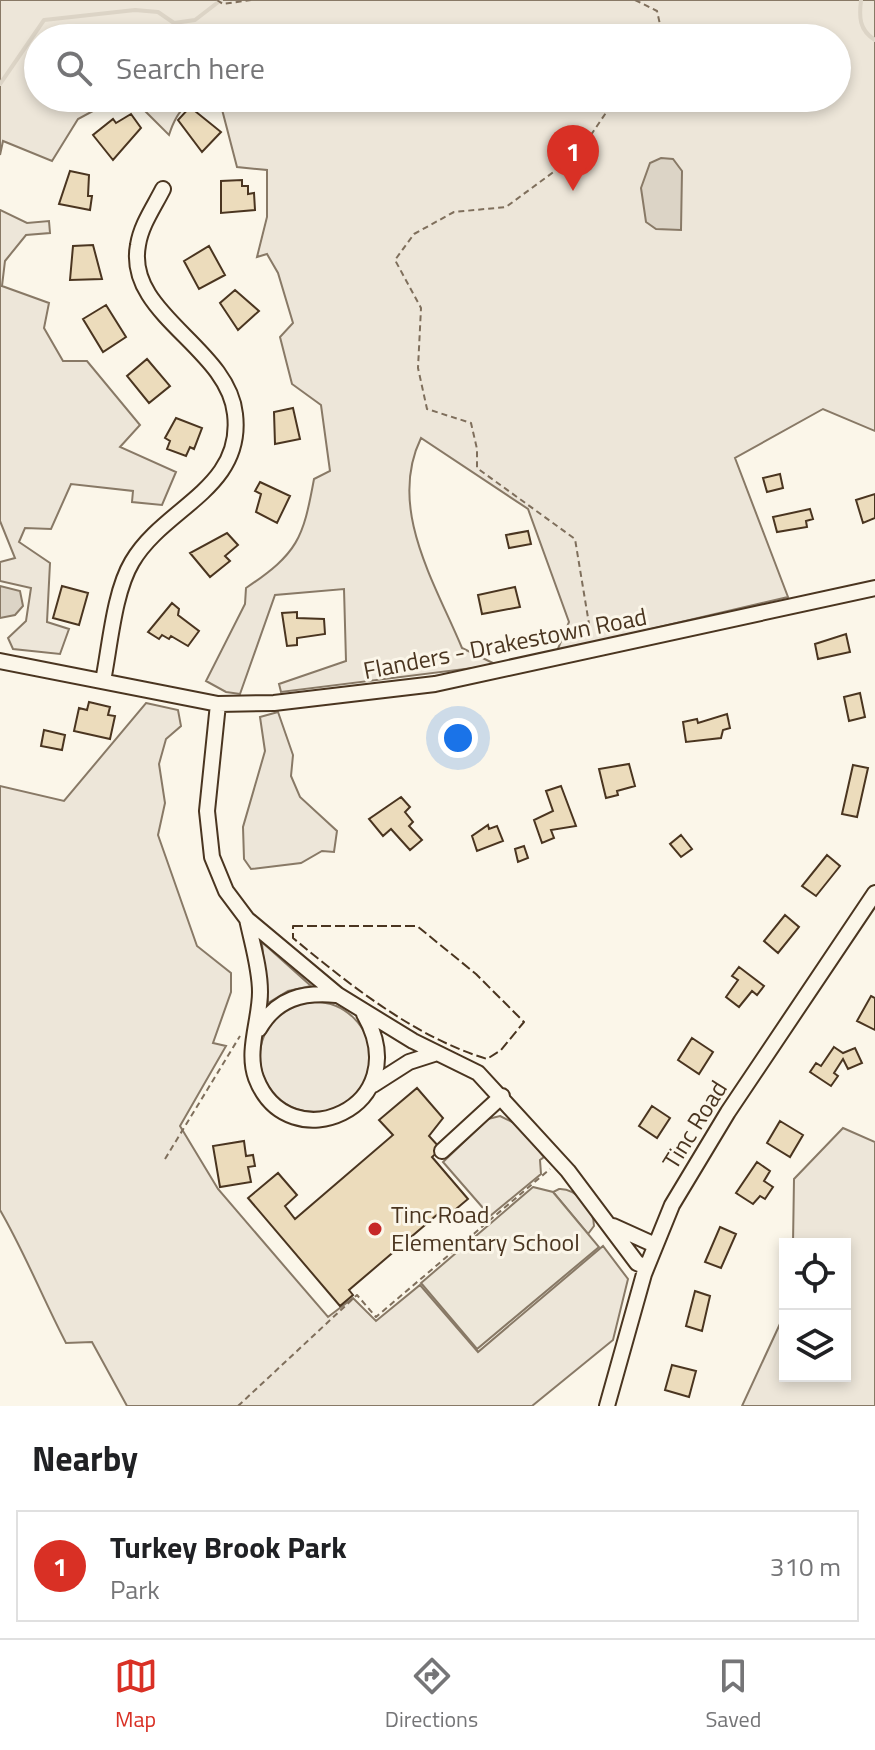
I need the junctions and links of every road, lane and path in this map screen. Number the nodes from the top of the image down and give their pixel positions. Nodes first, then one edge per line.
1 (217, 0) edge
2 (251, 0) edge
3 (635, 0) edge
4 (660, 24) edge
5 (606, 112) edge
6 (163, 189) dead end
7 (875, 588) edge
8 (593, 650) junction
9 (0, 661) edge
10 (103, 681) junction
11 (218, 704) junction
12 (875, 893) edge
13 (247, 919) junction
14 (338, 995) junction
15 (364, 1013) junction
16 (257, 1033) junction
17 (241, 1034) dead end
18 (437, 1053) junction
19 (373, 1085) junction
20 (502, 1096) junction
21 (442, 1151) dead end
22 (165, 1159) dead end
23 (560, 1161) junction
24 (613, 1226) junction
25 (655, 1245) junction
26 (646, 1267) junction
27 (238, 1406) edge
28 (607, 1406) edge

1 - 2 path
3 - 4 path
5 - 8 path
6 - 10 street
7 - 8 street, Flanders - Drakestown Road
8 - 11 street, Flanders - Drakestown Road
9 - 10 street, Flanders - Drakestown Road
10 - 11 street, Flanders - Drakestown Road
11 - 13 street
12 - 25 street, Tinc Road
13 - 14 street
13 - 16 street
14 - 15 street
14 - 16 street
15 - 18 street
15 - 19 street
16 - 19 street
17 - 22 path
18 - 19 street
18 - 20 street
20 - 21 street
20 - 23 street
23 - 24 street
23 - 27 path
24 - 25 street
24 - 26 street
25 - 26 street, Tinc Road
26 - 28 street, Tinc Road

